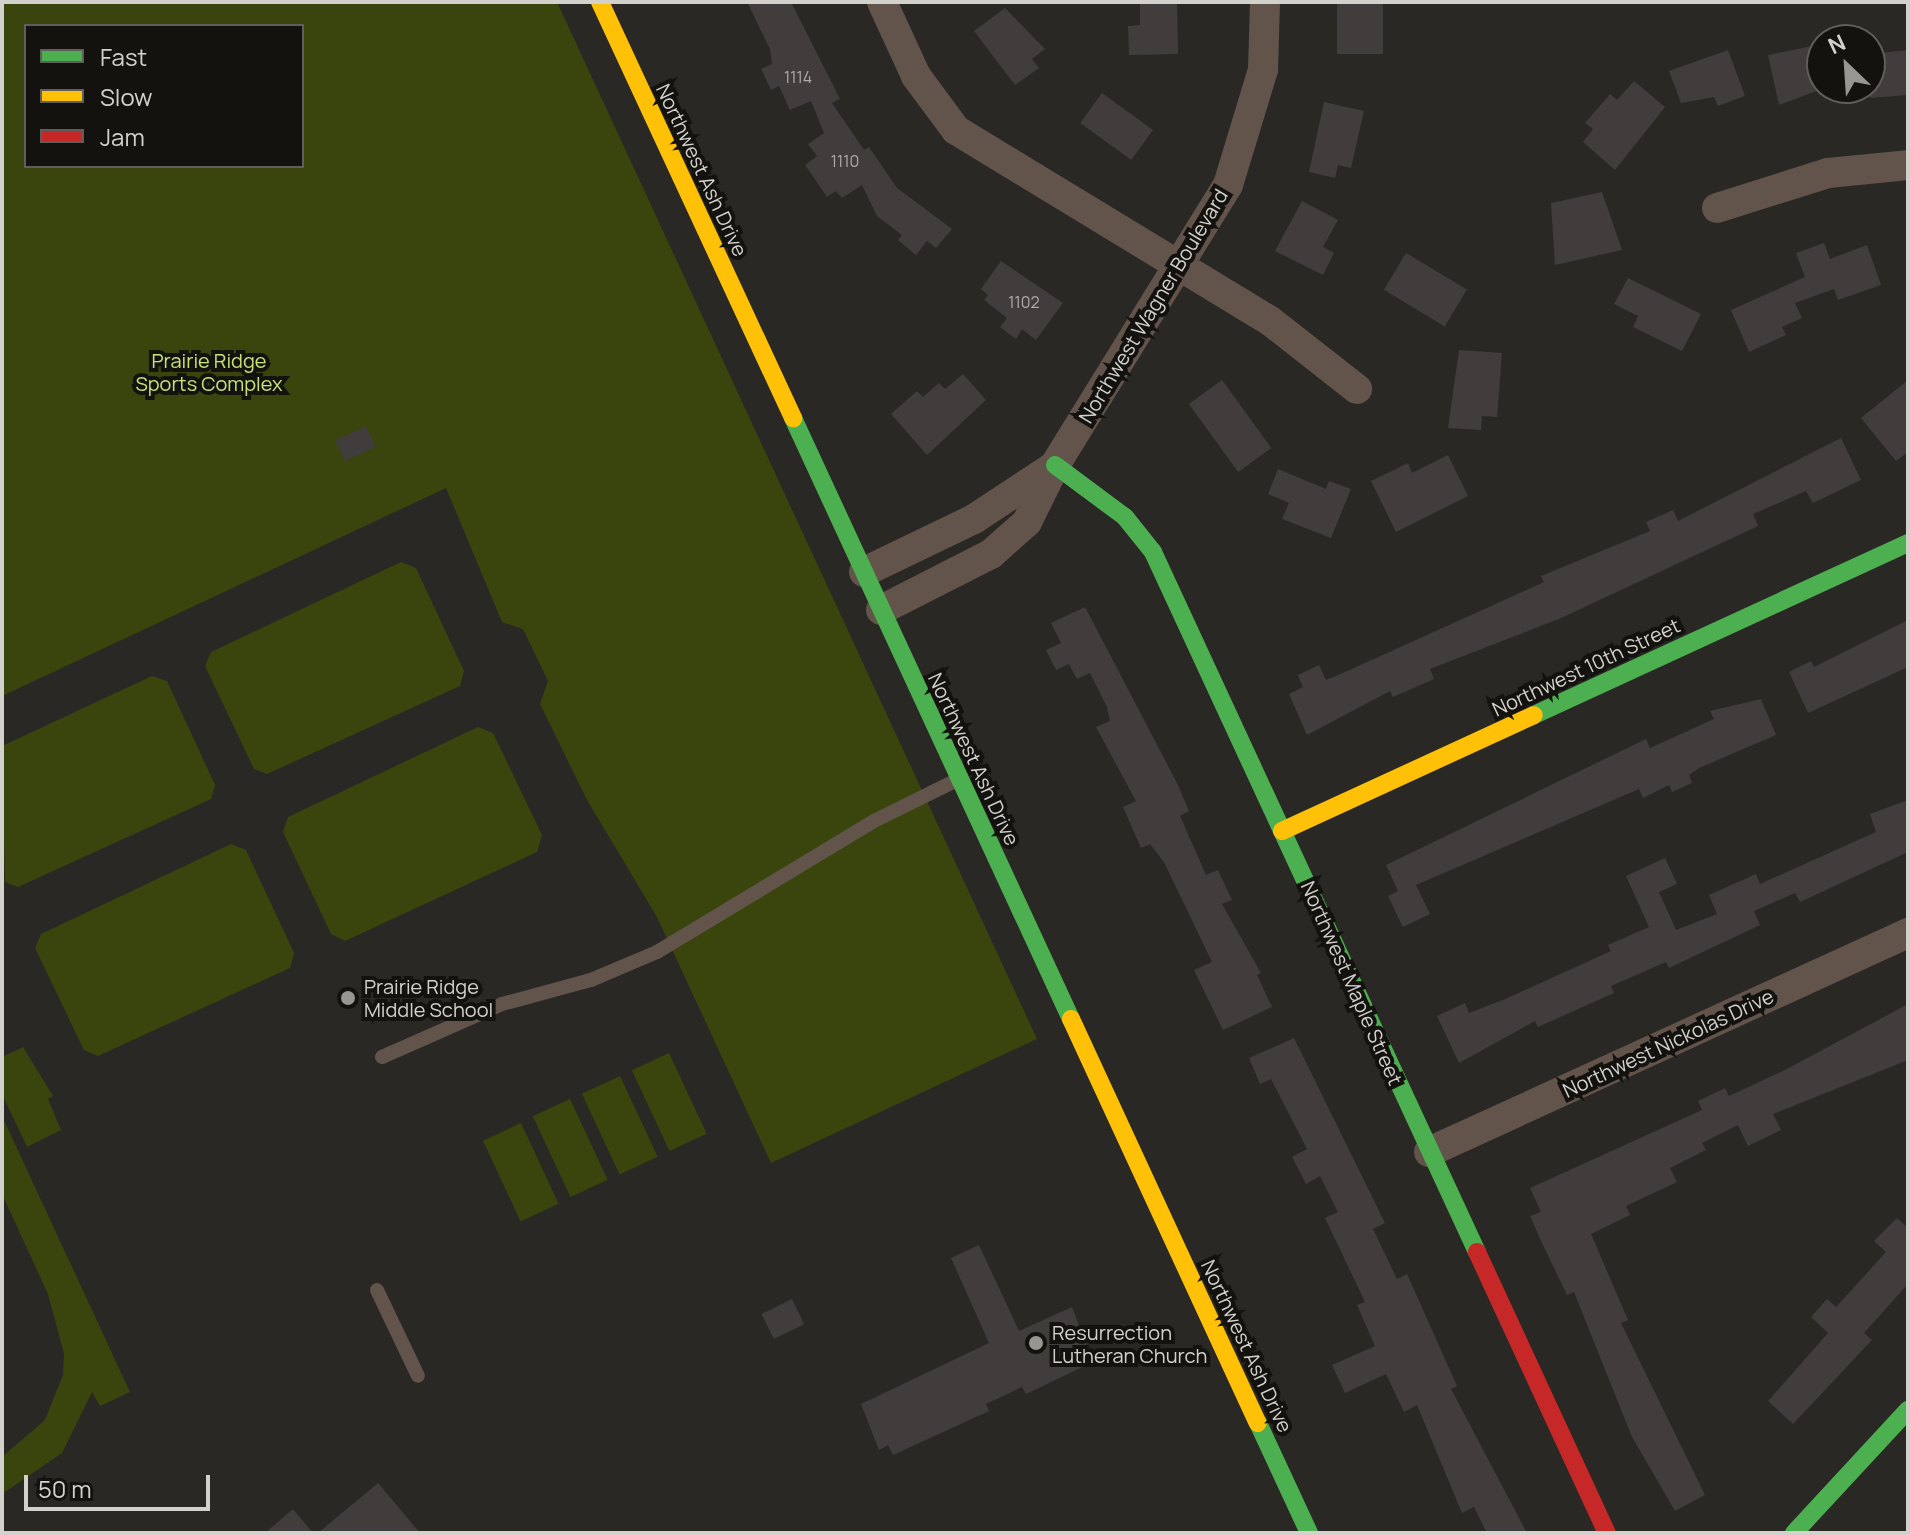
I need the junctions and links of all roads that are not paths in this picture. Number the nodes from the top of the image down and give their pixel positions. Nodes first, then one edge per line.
1 (600, 2) edge
2 (882, 2) edge
3 (1265, 2) edge
4 (1908, 165) edge
5 (1717, 208) dead end
6 (1181, 269) junction
7 (1357, 389) dead end
8 (1055, 465) junction
9 (1908, 543) edge
10 (864, 572) junction
11 (881, 610) junction
12 (959, 779) junction
13 (1282, 831) junction
14 (1908, 933) edge
15 (382, 1057) dead end
16 (1429, 1152) junction
17 (377, 1290) dead end
18 (418, 1376) dead end
19 (1908, 1410) edge
20 (1309, 1533) edge
21 (1607, 1533) edge
22 (1794, 1533) edge

1 - 10 street, Northwest Ash Drive
2 - 6 street
3 - 6 street, Northwest Wagner Boulevard
4 - 5 street
6 - 7 street
6 - 8 street, Northwest Wagner Boulevard
8 - 10 street, Northwest Wagner Boulevard
8 - 11 street, Northwest Wagner Boulevard
8 - 13 street, Northwest Maple Street
9 - 13 street, Northwest 10th Street
10 - 11 street, Northwest Ash Drive
11 - 12 street, Northwest Ash Drive
12 - 15 lane
12 - 20 street, Northwest Ash Drive
13 - 16 street, Northwest Maple Street
14 - 16 street, Northwest Nickolas Drive
16 - 21 street, Northwest Maple Street
17 - 18 lane
19 - 22 street

